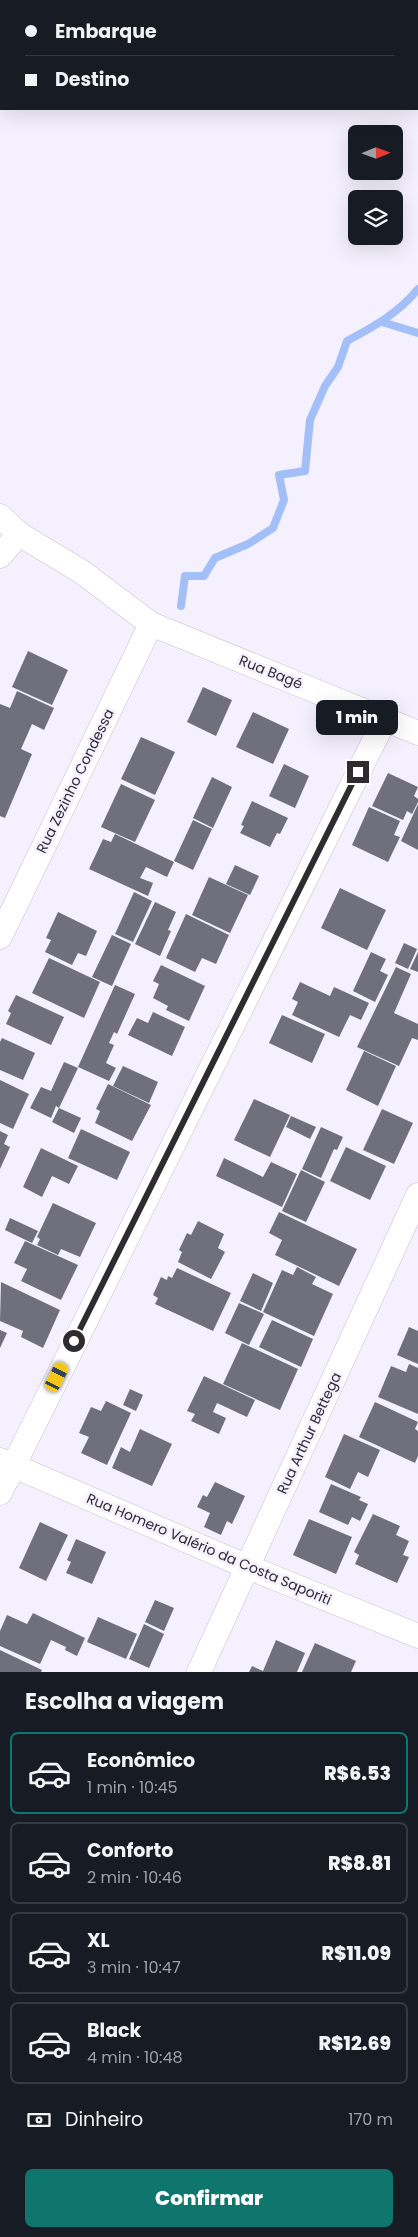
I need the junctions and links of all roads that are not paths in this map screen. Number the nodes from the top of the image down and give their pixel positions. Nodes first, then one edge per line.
1 (0, 516) edge
2 (19, 534) junction
3 (0, 556) edge
4 (151, 624) junction
5 (385, 719) junction
6 (418, 733) edge
7 (0, 937) edge
8 (418, 1195) edge
9 (6, 1463) edge
10 (0, 1493) edge
11 (248, 1566) junction
12 (418, 1636) edge
13 (199, 1672) edge

1 - 2 street, Rua Bagé
2 - 3 street
2 - 4 street, Rua Bagé
4 - 5 street, Rua Bagé
4 - 7 street, Rua Zezinho Condessa
5 - 6 street, Rua Bagé
5 - 9 street
8 - 11 street, Rua Arthur Bettega
9 - 10 street
9 - 11 street, Rua Homero Valério da Costa Saporiti
11 - 12 street, Rua Homero Valério da Costa Saporiti
11 - 13 street, Rua Arthur Bettega

